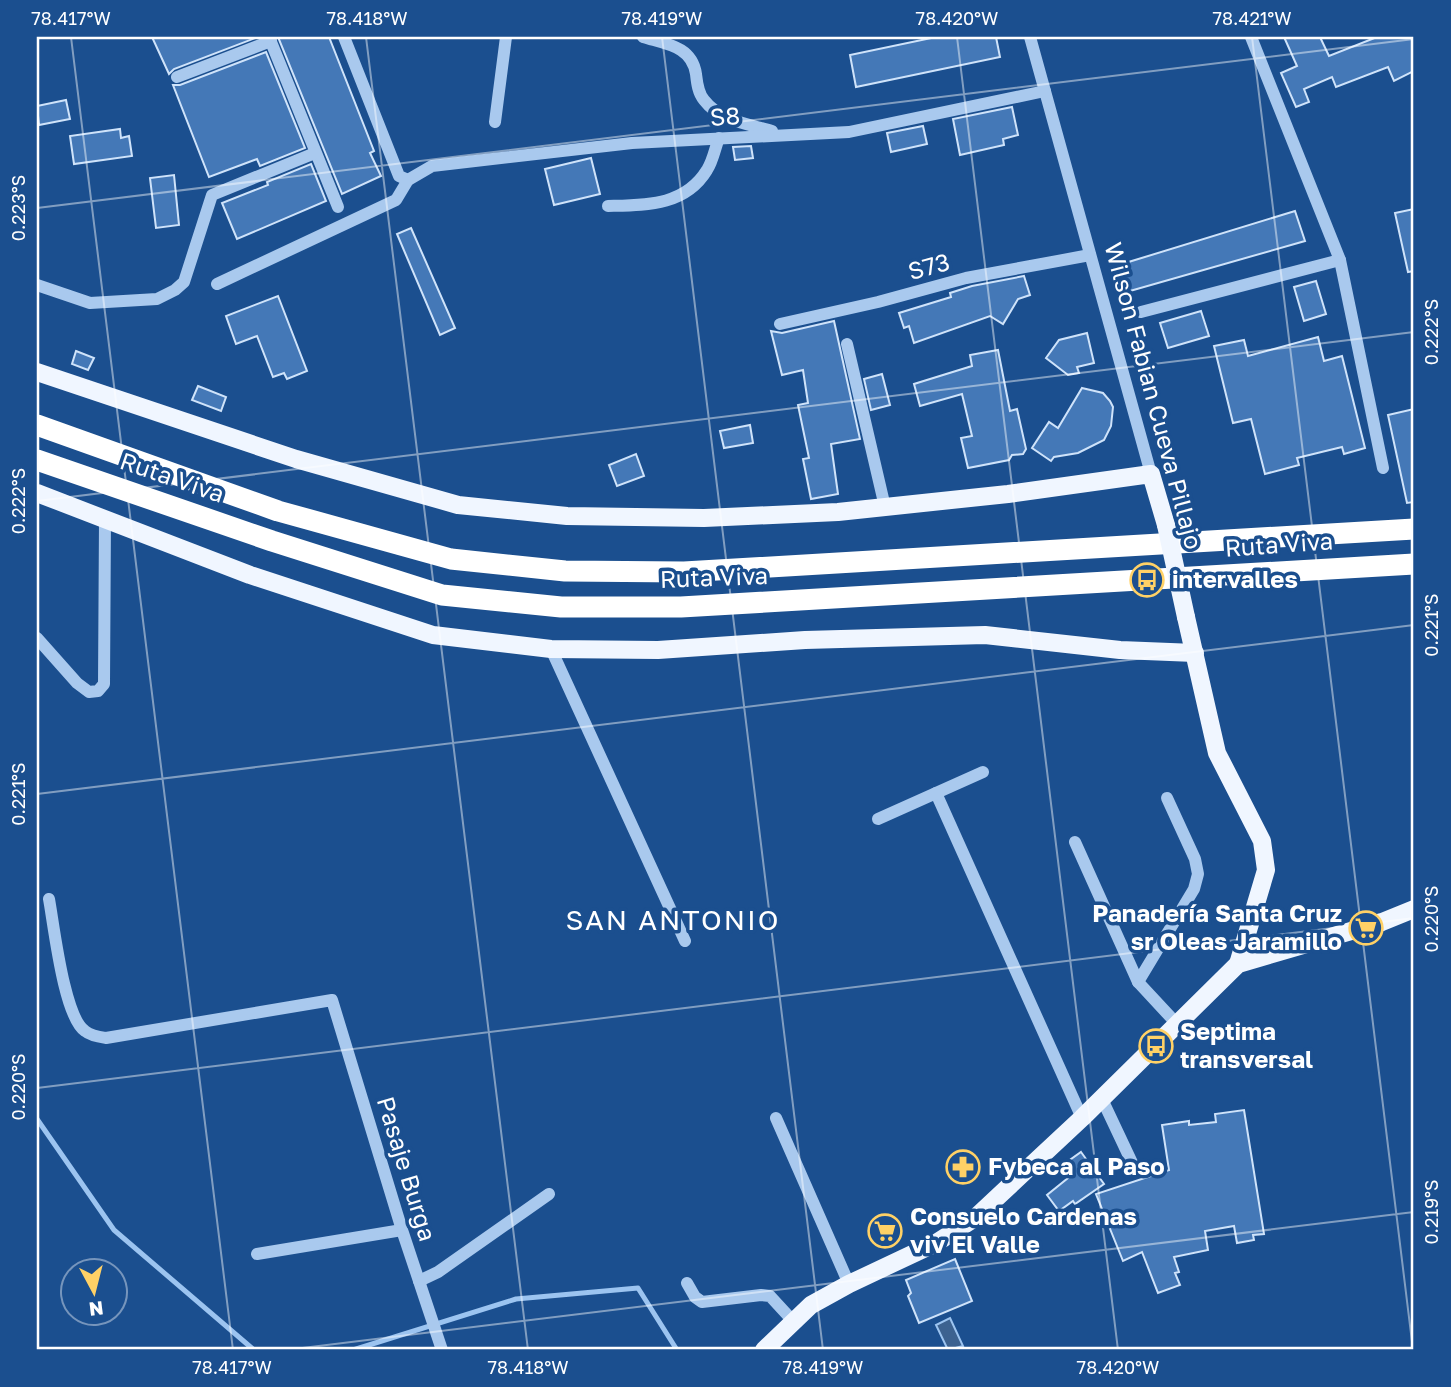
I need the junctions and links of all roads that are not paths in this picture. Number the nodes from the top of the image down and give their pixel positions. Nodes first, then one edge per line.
1 (344, 37) edge
2 (506, 37) edge
3 (643, 37) edge
4 (1030, 37) edge
5 (1251, 37) edge
6 (270, 39) edge
7 (177, 77) dead end
8 (1045, 91) junction
9 (495, 122) dead end
10 (783, 134) junction
11 (719, 138) junction
12 (315, 153) junction
13 (408, 180) junction
14 (608, 206) dead end
15 (338, 207) dead end
16 (1090, 254) junction
17 (1340, 260) junction
18 (217, 284) dead end
19 (37, 285) edge
20 (1141, 312) dead end
21 (780, 324) dead end
22 (847, 344) dead end
23 (37, 372) edge
24 (37, 425) edge
25 (37, 460) edge
26 (1383, 468) dead end
27 (1151, 474) junction
28 (37, 493) edge
29 (885, 507) junction
30 (105, 519) junction
31 (1414, 529) edge
32 (1414, 564) edge
33 (37, 638) edge
34 (551, 649) junction
35 (1195, 653) junction
36 (983, 772) dead end
37 (936, 793) junction
38 (1167, 798) dead end
39 (878, 819) dead end
40 (1075, 842) dead end
41 (49, 899) dead end
42 (1414, 909) edge
43 (685, 941) dead end
44 (1238, 964) junction
45 (1139, 982) junction
46 (1177, 1024) junction
47 (1102, 1099) junction
48 (776, 1118) dead end
49 (1082, 1118) junction
50 (1135, 1170) dead end
51 (549, 1194) dead end
52 (402, 1230) junction
53 (257, 1254) dead end
54 (419, 1281) junction
55 (687, 1283) dead end
56 (849, 1284) junction
57 (793, 1321) junction
58 (770, 1347) edge
59 (442, 1350) edge

1 - 13 street
2 - 9 street
3 - 10 street
4 - 8 street, Wilson Fabian Cueva Pillajo
5 - 17 street
6 - 7 street
6 - 12 street
8 - 10 street, S8
8 - 16 street, Wilson Fabian Cueva Pillajo
10 - 11 street, S8
11 - 13 street, S8
11 - 14 street
12 - 15 street
12 - 19 street
13 - 18 street, S8
16 - 21 street, S73
16 - 27 street, Wilson Fabian Cueva Pillajo
17 - 20 street
17 - 26 street
22 - 29 street
23 - 29 main road
24 - 31 highway, Ruta Viva
25 - 32 highway, Ruta Viva
27 - 29 main road
27 - 35 main road, Wilson Fabian Cueva Pillajo, bridge
28 - 30 main road
30 - 33 street
30 - 34 main road
34 - 35 main road
34 - 43 street
35 - 44 main road, Wilson Fabian Cueva Pillajo
36 - 37 street
37 - 39 street
37 - 49 street
38 - 45 street
40 - 45 street
41 - 52 street, Pasaje Burga
42 - 44 main road
44 - 46 main road
45 - 46 street
46 - 47 main road
47 - 49 main road
47 - 50 street
48 - 56 street
49 - 56 main road
51 - 54 street
52 - 53 street
52 - 54 street, Pasaje Burga
54 - 59 street, Pasaje Burga
55 - 57 street
56 - 57 main road
57 - 58 main road

